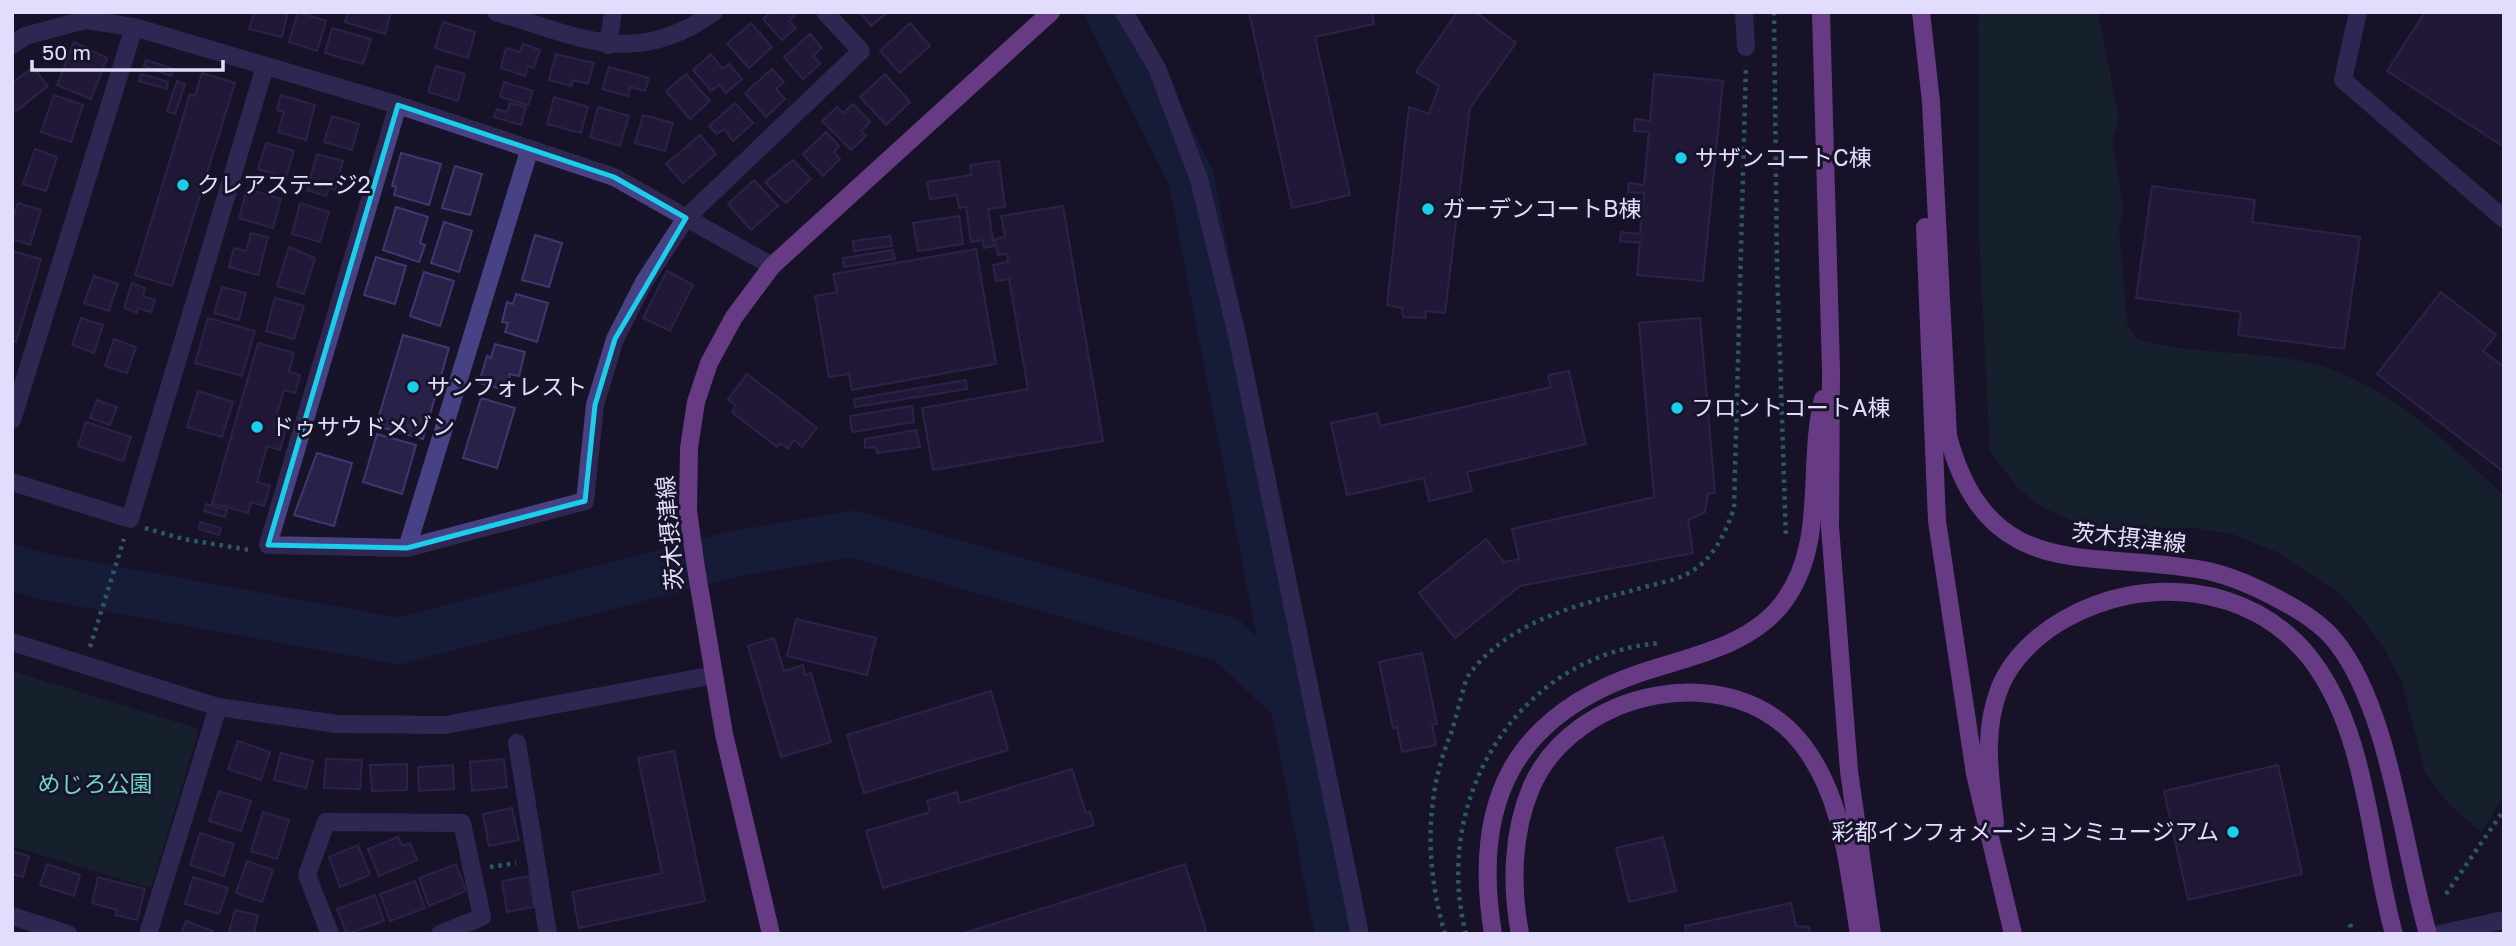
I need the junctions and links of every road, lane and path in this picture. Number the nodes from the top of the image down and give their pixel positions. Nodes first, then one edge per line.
1 (496, 12) edge
2 (613, 12) edge
3 (714, 12) edge
4 (825, 12) edge
5 (1051, 12) edge
6 (1124, 12) edge
7 (1744, 12) edge
8 (1774, 12) edge
9 (1821, 12) edge
10 (1920, 12) edge
11 (2358, 12) edge
12 (134, 27) junction
13 (12, 45) edge
14 (608, 45) junction
15 (1746, 47) joint
16 (265, 66) junction
17 (398, 105) junction
18 (528, 150) junction
19 (686, 218) junction
20 (2504, 219) edge
21 (772, 266) junction
22 (1831, 370) junction
23 (12, 420) edge
24 (12, 482) edge
25 (130, 519) junction
26 (165, 534) dead end
27 (407, 548) junction
28 (248, 550) dead end
29 (1786, 551) dead end
30 (92, 641) dead end
31 (12, 642) edge
32 (1666, 642) dead end
33 (714, 675) junction
34 (218, 707) junction
35 (517, 743) dead end
36 (2504, 810) edge
37 (536, 859) junction
38 (472, 870) junction
39 (2002, 880) junction
40 (2446, 894) dead end
41 (12, 916) edge
42 (2504, 920) edge
43 (2350, 924) dead end
44 (68, 934) edge
45 (148, 934) edge
46 (330, 934) edge
47 (440, 934) edge
48 (548, 934) edge
49 (771, 934) edge
50 (1360, 934) edge
51 (1445, 934) edge
52 (1466, 934) edge
53 (1493, 934) edge
54 (1520, 934) edge
55 (1859, 934) edge
56 (1872, 934) edge
57 (2013, 934) edge
58 (2353, 934) edge
59 (2394, 934) edge
60 (2428, 934) edge
61 (2439, 934) edge

1 - 14 street
2 - 14 street
3 - 14 street
4 - 19 street
5 - 21 main road, 茨木摂津線
6 - 50 street
7 - 15 street
8 - 29 path
9 - 22 main road
10 - 39 main road, 茨木摂津線
10 - 60 main road, 茨木摂津線
11 - 20 street
12 - 13 street
12 - 16 street
12 - 23 street
15 - 51 path
16 - 17 street
16 - 25 street
17 - 18 street
17 - 27 street
18 - 19 street
18 - 27 street
19 - 21 street
19 - 27 street
21 - 33 main road, 茨木摂津線
22 - 53 main road
22 - 56 main road
24 - 25 street
25 - 30 path
26 - 28 path
31 - 34 street
32 - 52 path
33 - 34 street
33 - 49 main road, 茨木摂津線
34 - 45 street
35 - 37 street
36 - 40 path
37 - 38 path
37 - 48 street
38 - 46 street
38 - 47 street
39 - 57 main road, 茨木摂津線
39 - 59 main road, 茨木摂津線
41 - 44 street
42 - 61 street
43 - 58 path
54 - 55 main road

